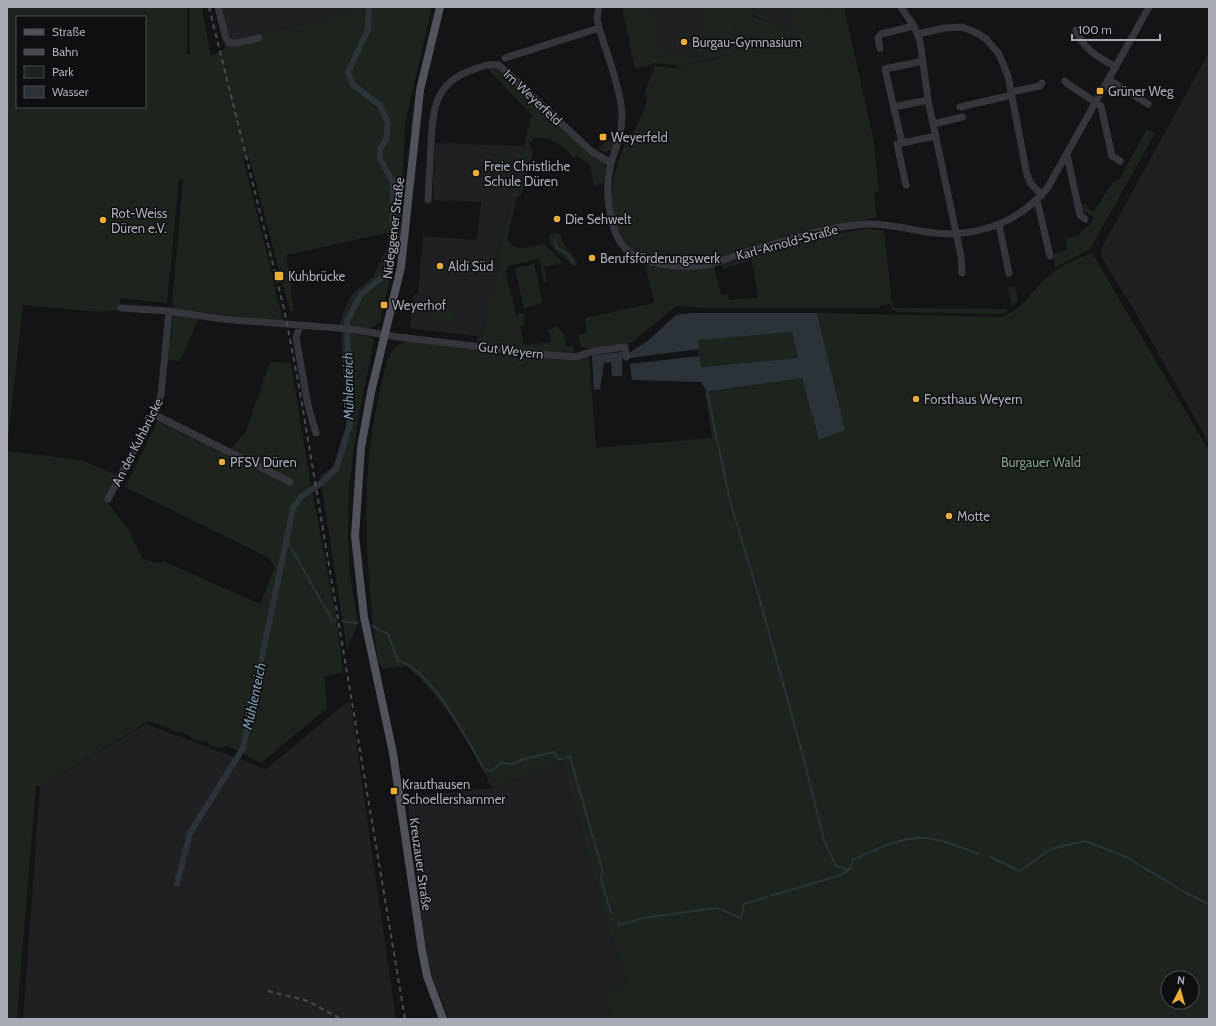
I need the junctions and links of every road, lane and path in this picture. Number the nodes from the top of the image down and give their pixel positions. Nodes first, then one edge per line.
1 (218, 7) edge
2 (440, 7) edge
3 (599, 7) edge
4 (901, 7) edge
5 (1149, 7) edge
6 (914, 26) junction
7 (599, 28) junction
8 (1076, 30) dead end
9 (918, 34) junction
10 (259, 38) dead end
11 (880, 48) dead end
12 (505, 58) dead end
13 (924, 61) junction
14 (1116, 68) junction
15 (1109, 80) junction
16 (1065, 81) dead end
17 (1042, 83) dead end
18 (1011, 94) junction
19 (928, 100) junction
20 (1096, 103) junction
21 (1148, 104) dead end
22 (894, 107) junction
23 (960, 107) dead end
24 (963, 117) dead end
25 (933, 124) junction
26 (936, 136) junction
27 (902, 143) junction
28 (1067, 156) junction
29 (1120, 161) dead end
30 (611, 163) junction
31 (906, 185) dead end
32 (1040, 197) junction
33 (428, 200) dead end
34 (1085, 219) dead end
35 (999, 225) junction
36 (957, 233) junction
37 (1050, 256) dead end
38 (962, 273) dead end
39 (1009, 273) dead end
40 (121, 308) dead end
41 (169, 311) junction
42 (300, 326) junction
43 (386, 335) junction
44 (626, 357) dead end
45 (153, 414) junction
46 (316, 433) dead end
47 (290, 482) dead end
48 (108, 499) dead end
49 (364, 617) joint
50 (443, 1019) edge

1 - 10 street
2 - 43 main road, Nideggener Straße
3 - 7 street, Karl-Arnold-Straße
4 - 6 street
5 - 14 street
6 - 9 street
6 - 11 street
7 - 12 street
7 - 30 street, Karl-Arnold-Straße
8 - 14 street
9 - 13 street
9 - 18 street
13 - 19 street
13 - 22 street
14 - 15 street
15 - 20 street
15 - 21 street
16 - 20 street
17 - 18 street
18 - 23 street
18 - 32 street
19 - 22 street
19 - 25 street
20 - 28 street
20 - 29 street
22 - 27 street
24 - 25 street
25 - 26 street
26 - 27 street
26 - 36 street
27 - 31 street
28 - 32 street
28 - 34 street
30 - 33 street, Im Weyerfeld
30 - 36 street, Karl-Arnold-Straße
32 - 35 street
32 - 37 street
35 - 36 street
35 - 39 street
36 - 38 street
40 - 41 street
41 - 42 street
41 - 45 street, An der Kuhbrücke
42 - 43 street
42 - 46 street
43 - 44 street, Gut Weyern
43 - 49 main road, Nideggener Straße
45 - 47 street
45 - 48 street, An der Kuhbrücke
49 - 50 main road, Kreuzauer Straße

